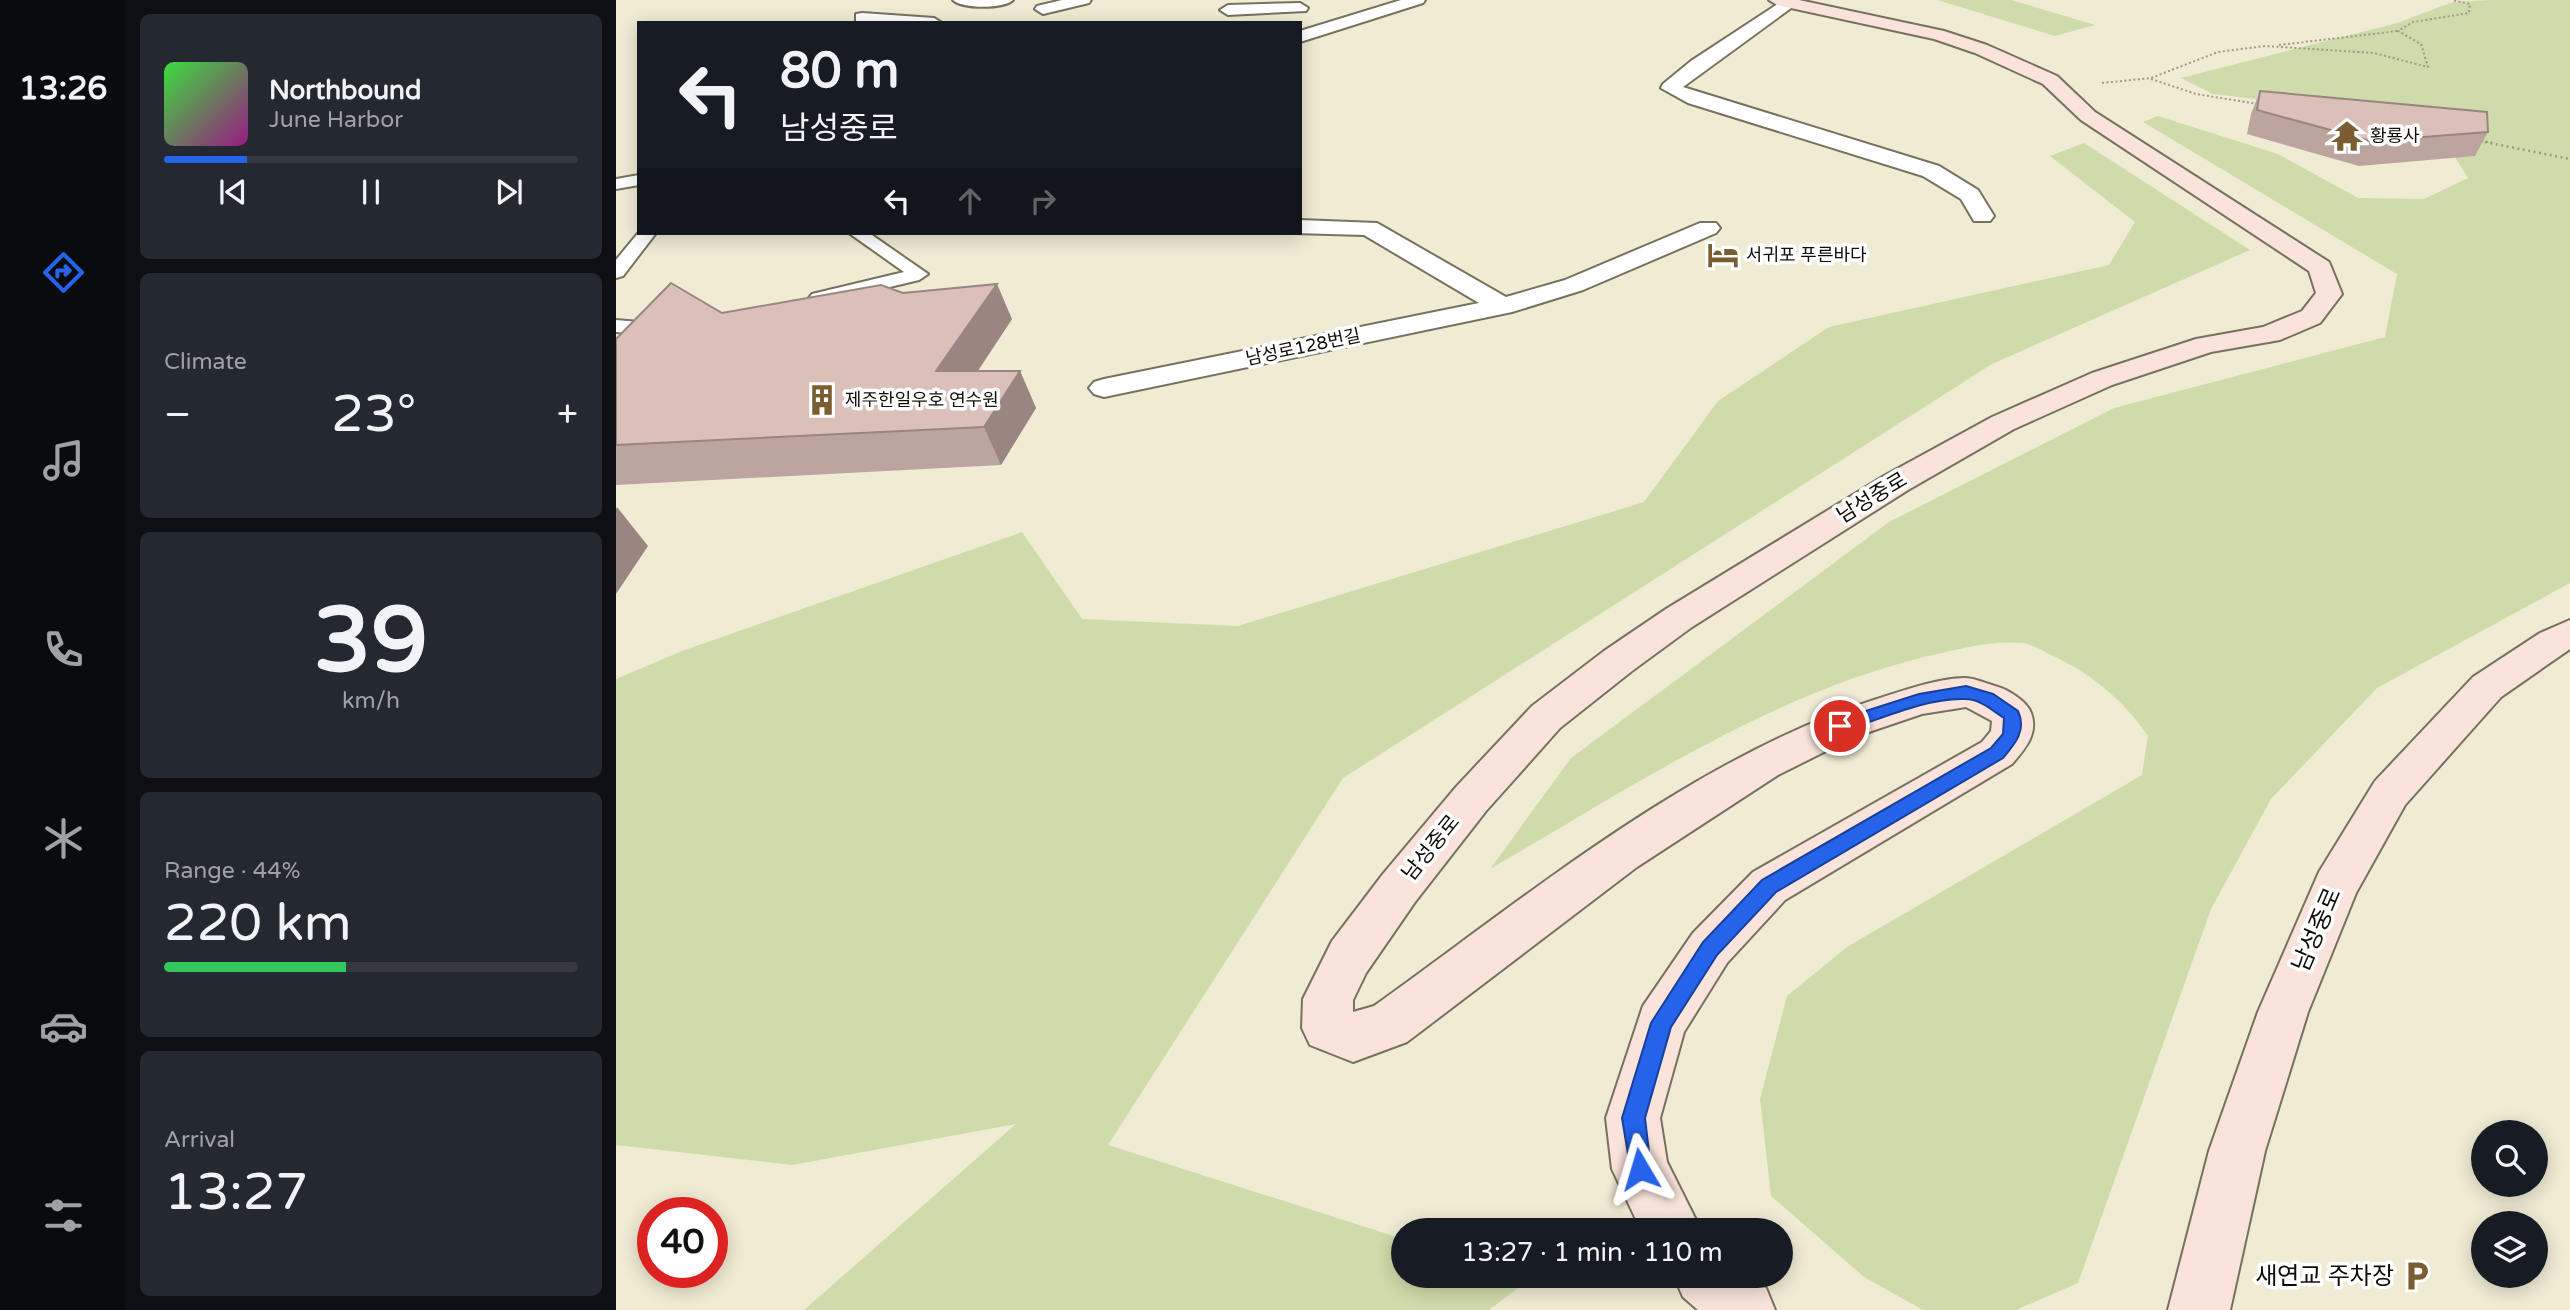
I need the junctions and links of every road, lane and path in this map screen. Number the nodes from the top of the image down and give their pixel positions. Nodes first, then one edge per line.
1 (889, 0) edge
2 (961, 0) edge
3 (1005, 0) edge
4 (1083, 0) edge
5 (1212, 0) edge
6 (1417, 0) edge
7 (2452, 0) edge
8 (1783, 2) edge
9 (1300, 8) dead end
10 (1042, 9) dead end
11 (859, 20) edge
12 (884, 21) edge
13 (2398, 31) junction
14 (1302, 36) edge
15 (2264, 46) junction
16 (2151, 78) junction
17 (2096, 83) dead end
18 (2260, 105) edge
19 (2473, 139) edge
20 (2570, 159) edge
21 (637, 180) edge
22 (616, 184) edge
23 (1982, 216) dead end
24 (1302, 227) edge
25 (1708, 228) dead end
26 (645, 235) edge
27 (861, 235) edge
28 (616, 272) edge
29 (803, 302) edge
30 (1503, 306) junction
31 (616, 326) edge
32 (666, 330) edge
33 (1104, 388) dead end
34 (2570, 633) edge
35 (1666, 1218) edge
36 (1718, 1288) edge
37 (1744, 1310) edge
38 (2199, 1310) edge

1 - 11 street
2 - 3 street
4 - 10 street
5 - 9 street
6 - 14 street
7 - 13 path
8 - 23 street, 남성중로
8 - 35 street, 남성중로
11 - 12 street
13 - 15 path
13 - 15 path
15 - 16 path
16 - 17 path
16 - 18 path
19 - 20 path
21 - 22 lane
24 - 30 street
25 - 30 street, 남성로128번길
26 - 28 lane
27 - 29 lane
30 - 33 street, 남성로128번길
31 - 32 lane
34 - 38 street, 남성중로
36 - 37 street

